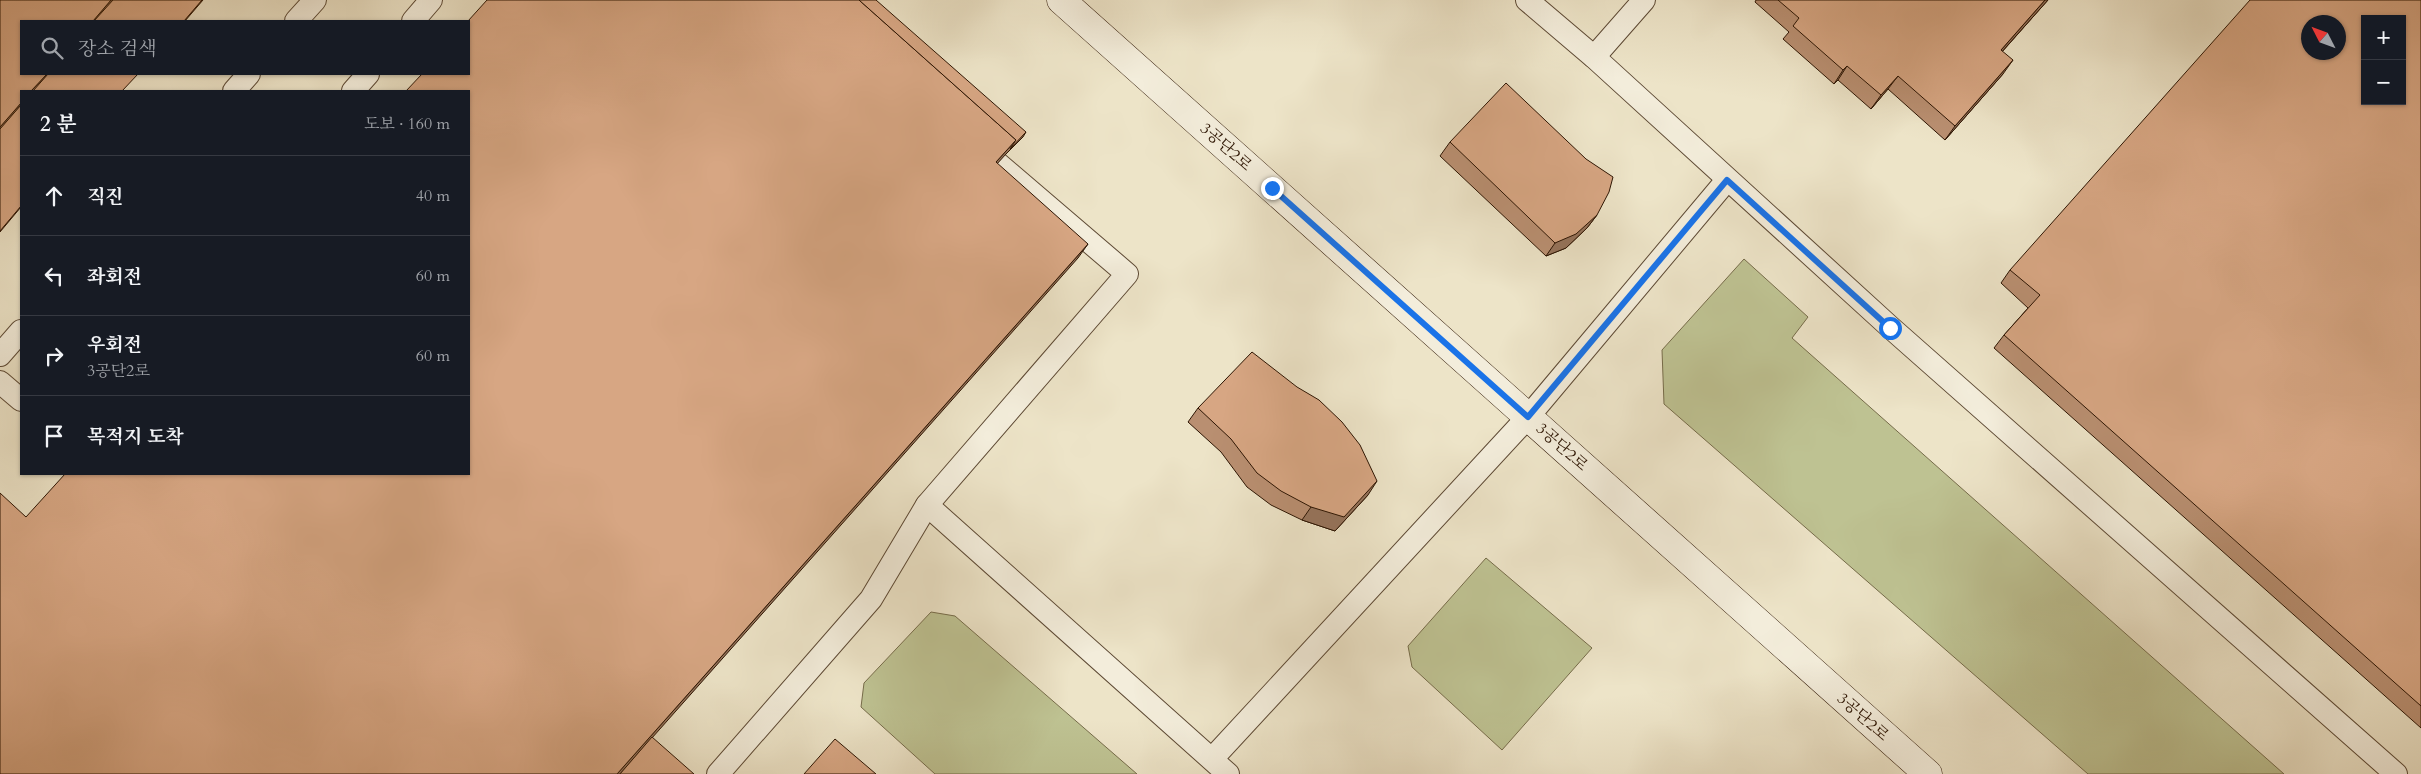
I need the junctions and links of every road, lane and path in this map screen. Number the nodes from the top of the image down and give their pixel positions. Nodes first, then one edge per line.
1 (315, 0) edge
2 (432, 0) edge
3 (1061, 0) edge
4 (1527, 0) edge
5 (1644, 0) edge
6 (297, 20) edge
7 (414, 20) edge
8 (1594, 57) junction
9 (248, 75) edge
10 (367, 75) edge
11 (235, 90) edge
12 (354, 90) edge
13 (960, 130) edge
14 (1727, 180) junction
15 (20, 332) edge
16 (0, 355) edge
17 (0, 382) edge
18 (20, 399) edge
19 (1528, 417) junction
20 (927, 505) junction
21 (1220, 767) edge
22 (718, 774) edge
23 (1928, 774) edge
24 (2396, 774) edge

1 - 6 lane
2 - 7 lane
3 - 19 street, 3공단2로
4 - 8 lane
5 - 8 lane
8 - 14 lane
9 - 11 lane
10 - 12 lane
13 - 20 lane
14 - 19 lane
14 - 24 lane
15 - 16 lane
17 - 18 lane
19 - 21 lane
19 - 23 street, 3공단2로
20 - 21 lane
20 - 22 lane

